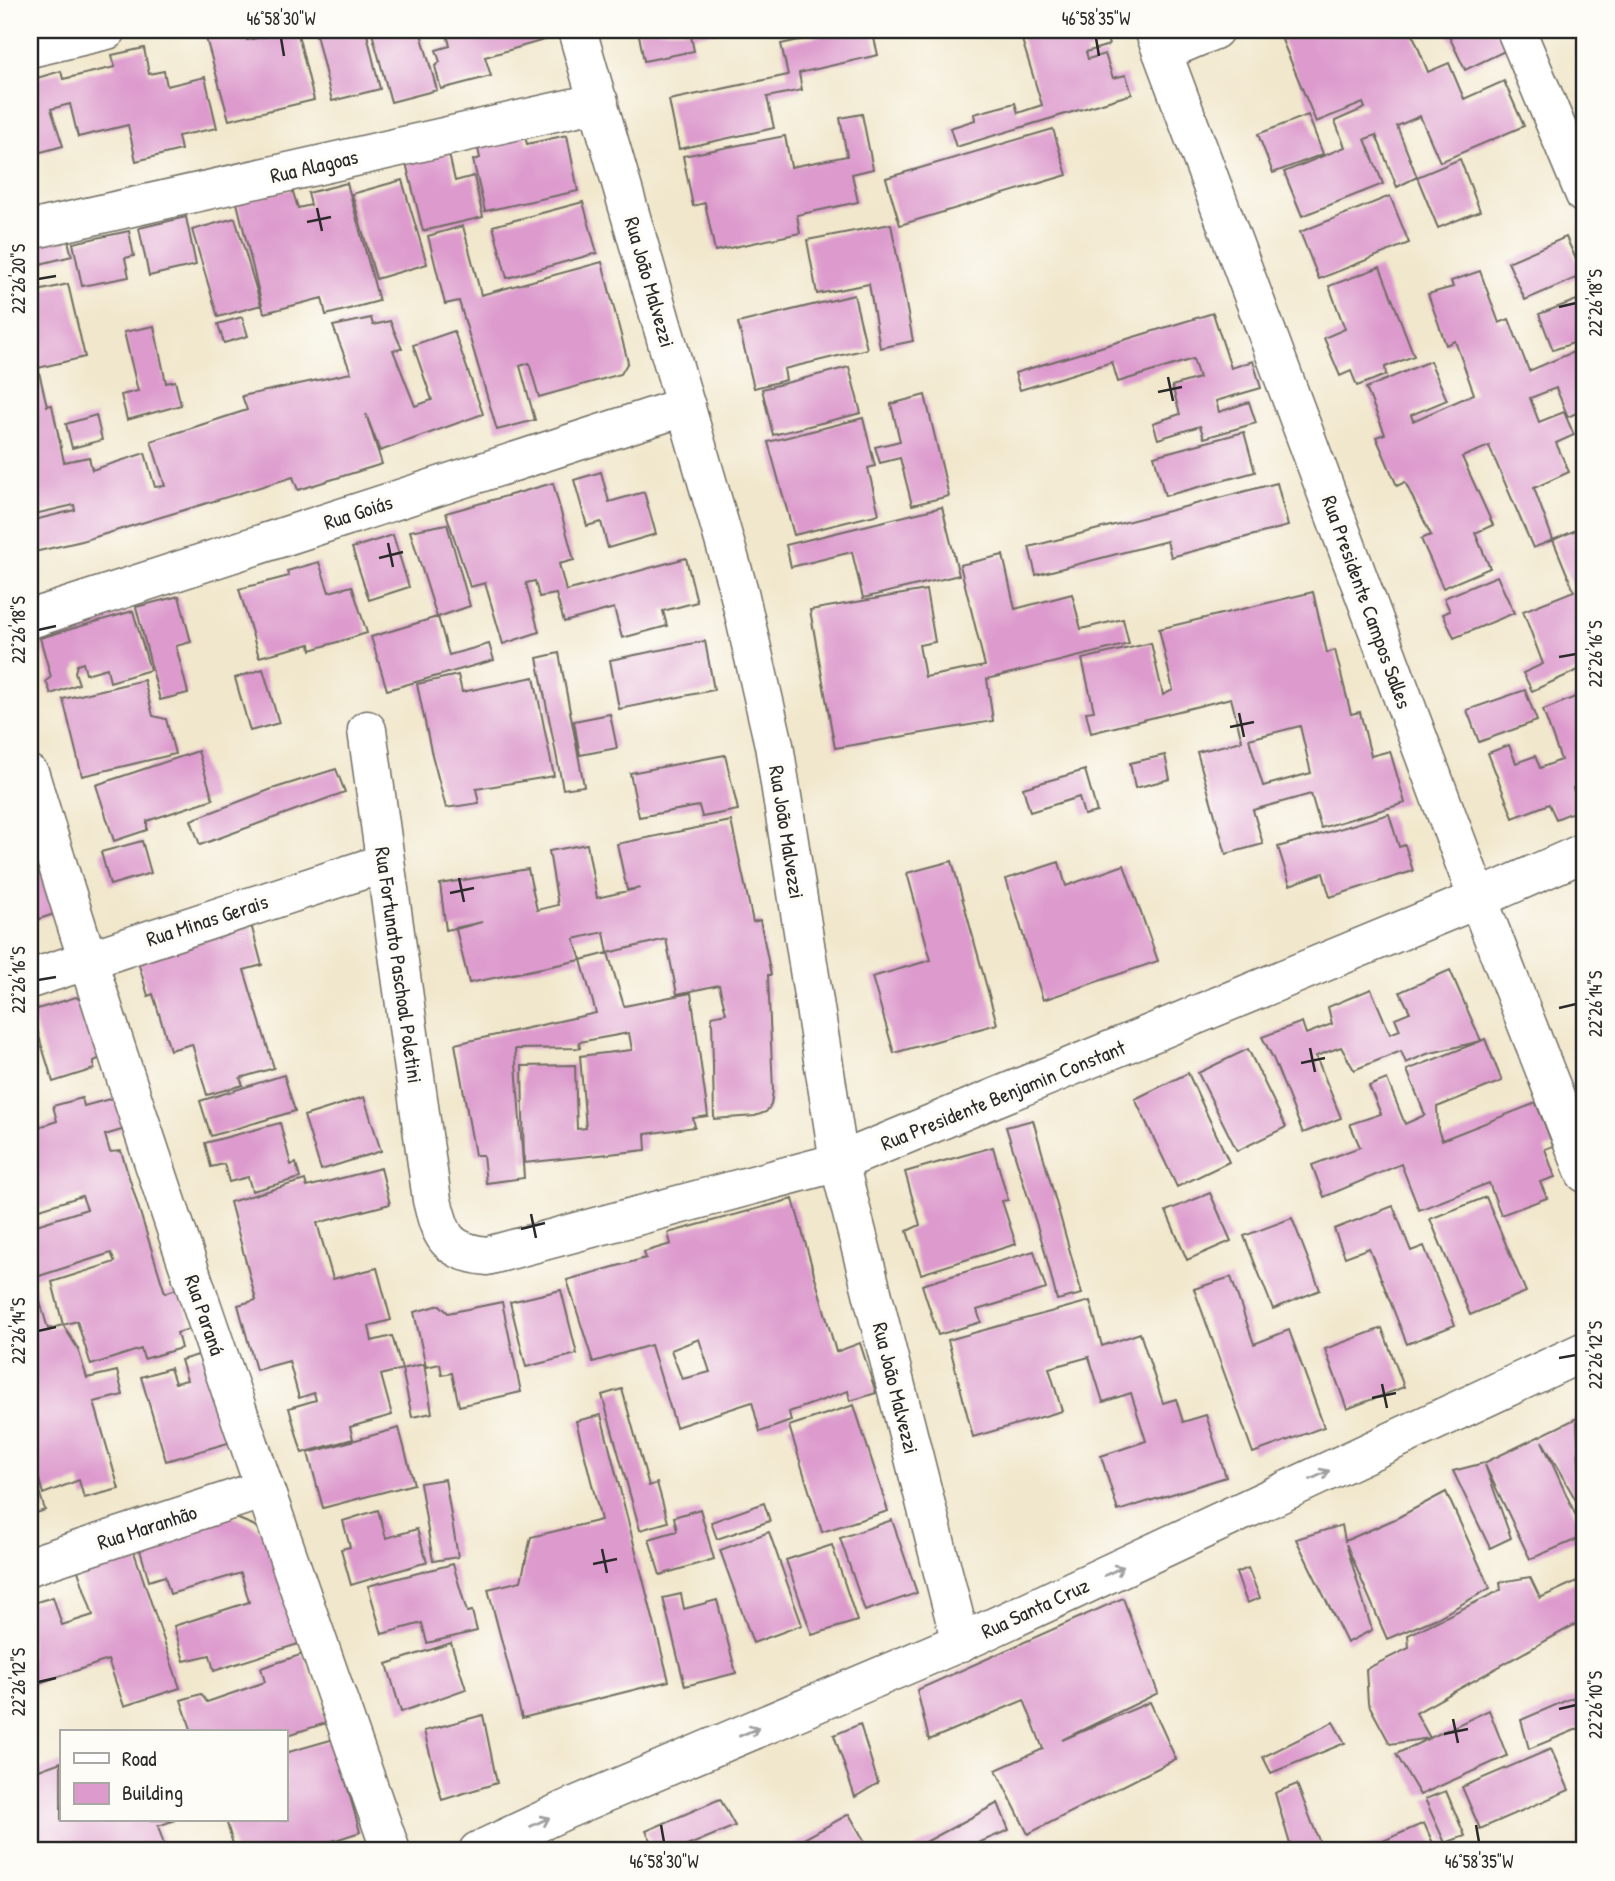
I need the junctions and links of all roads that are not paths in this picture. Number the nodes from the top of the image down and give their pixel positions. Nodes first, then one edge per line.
1 (107, 30) edge
2 (577, 30) edge
3 (1214, 30) edge
4 (1516, 30) edge
5 (1158, 41) edge
6 (30, 48) edge
7 (599, 102) junction
8 (1585, 195) edge
9 (30, 230) edge
10 (686, 406) junction
11 (30, 619) edge
12 (367, 730) dead end
13 (30, 775) edge
14 (1585, 852) edge
15 (384, 863) junction
16 (1478, 899) junction
17 (86, 959) junction
18 (30, 979) edge
19 (839, 1162) junction
20 (1585, 1173) edge
21 (432, 1200) joint
22 (1585, 1351) edge
23 (264, 1489) junction
24 (30, 1566) edge
25 (961, 1643) junction
26 (391, 1851) edge
27 (478, 1851) edge

1 - 6 street
2 - 7 street, Rua João Malvezzi
3 - 5 street
4 - 8 street
5 - 16 street, Rua Presidente Campos Salles
7 - 9 street, Rua Alagoas
7 - 10 street, Rua João Malvezzi
10 - 11 street, Rua Goiás
10 - 19 street, Rua João Malvezzi
12 - 15 street, Rua Fortunato Paschoal Poletini
13 - 17 street, Rua Paraná
14 - 16 street, Rua Presidente Benjamin Constant
15 - 17 street, Rua Minas Gerais
15 - 21 street, Rua Fortunato Paschoal Poletini
16 - 19 street, Rua Presidente Benjamin Constant
16 - 20 street, Rua Presidente Campos Salles
17 - 18 street, Rua Minas Gerais
17 - 23 street, Rua Paraná
19 - 21 street, Rua Presidente Benjamin Constant
19 - 25 street, Rua João Malvezzi
25 -> 22 street, Rua Santa Cruz
23 - 24 street, Rua Maranhão
23 - 26 street, Rua Paraná
27 -> 25 street, Rua Santa Cruz

